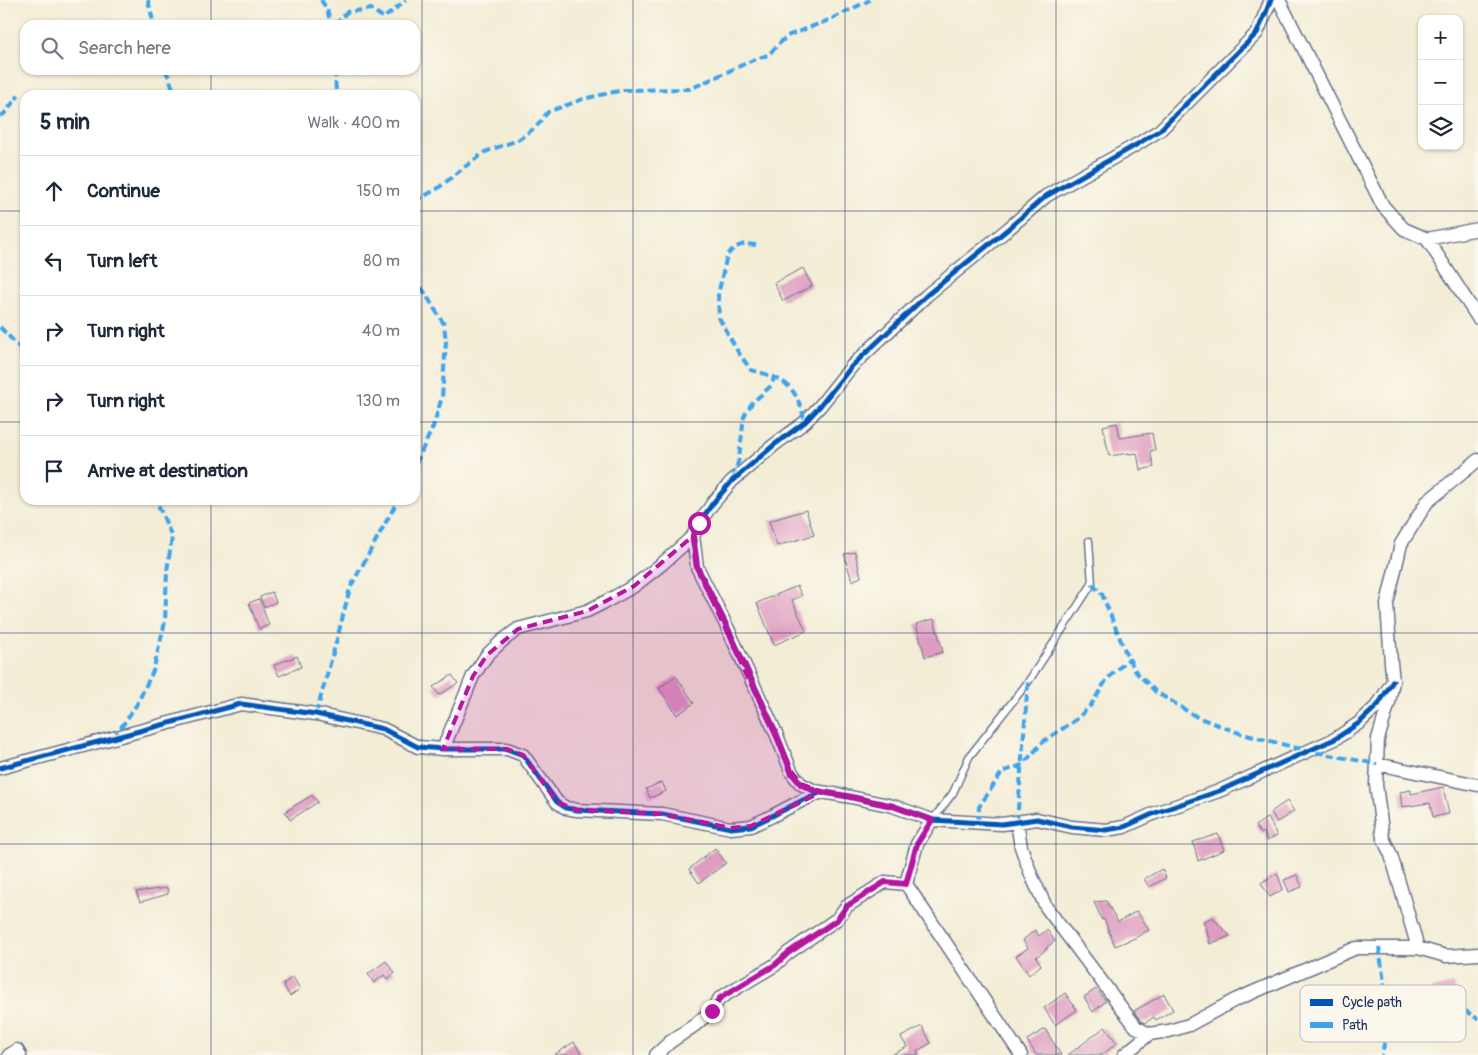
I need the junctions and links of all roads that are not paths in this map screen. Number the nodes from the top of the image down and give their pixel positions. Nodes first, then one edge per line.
1 (1271, 0) edge
2 (1280, 0) edge
3 (1478, 229) edge
4 (1428, 239) junction
5 (1478, 318) edge
6 (1478, 460) edge
7 (693, 536) junction
8 (1089, 541) dead end
9 (1393, 681) junction
10 (443, 749) junction
11 (1377, 764) junction
12 (0, 768) edge
13 (1478, 785) edge
14 (822, 792) junction
15 (932, 820) junction
16 (1017, 822) junction
17 (906, 884) junction
18 (1418, 948) junction
19 (1478, 954) edge
20 (1149, 1034) junction
21 (9, 1055) edge
22 (20, 1055) edge
23 (656, 1055) edge
24 (1021, 1055) edge
25 (1124, 1055) edge

1 - 7 street
2 - 4 street
3 - 4 street
4 - 5 street
6 - 9 street
7 - 10 street
7 - 14 street
8 - 15 lane
9 - 11 street
9 - 16 street
10 - 12 street
10 - 14 street
11 - 13 street
11 - 18 street
14 - 15 street
15 - 16 street
15 - 17 street
16 - 20 street
17 - 23 street
17 - 24 street
18 - 19 street
18 - 20 street
20 - 25 street
21 - 22 street

